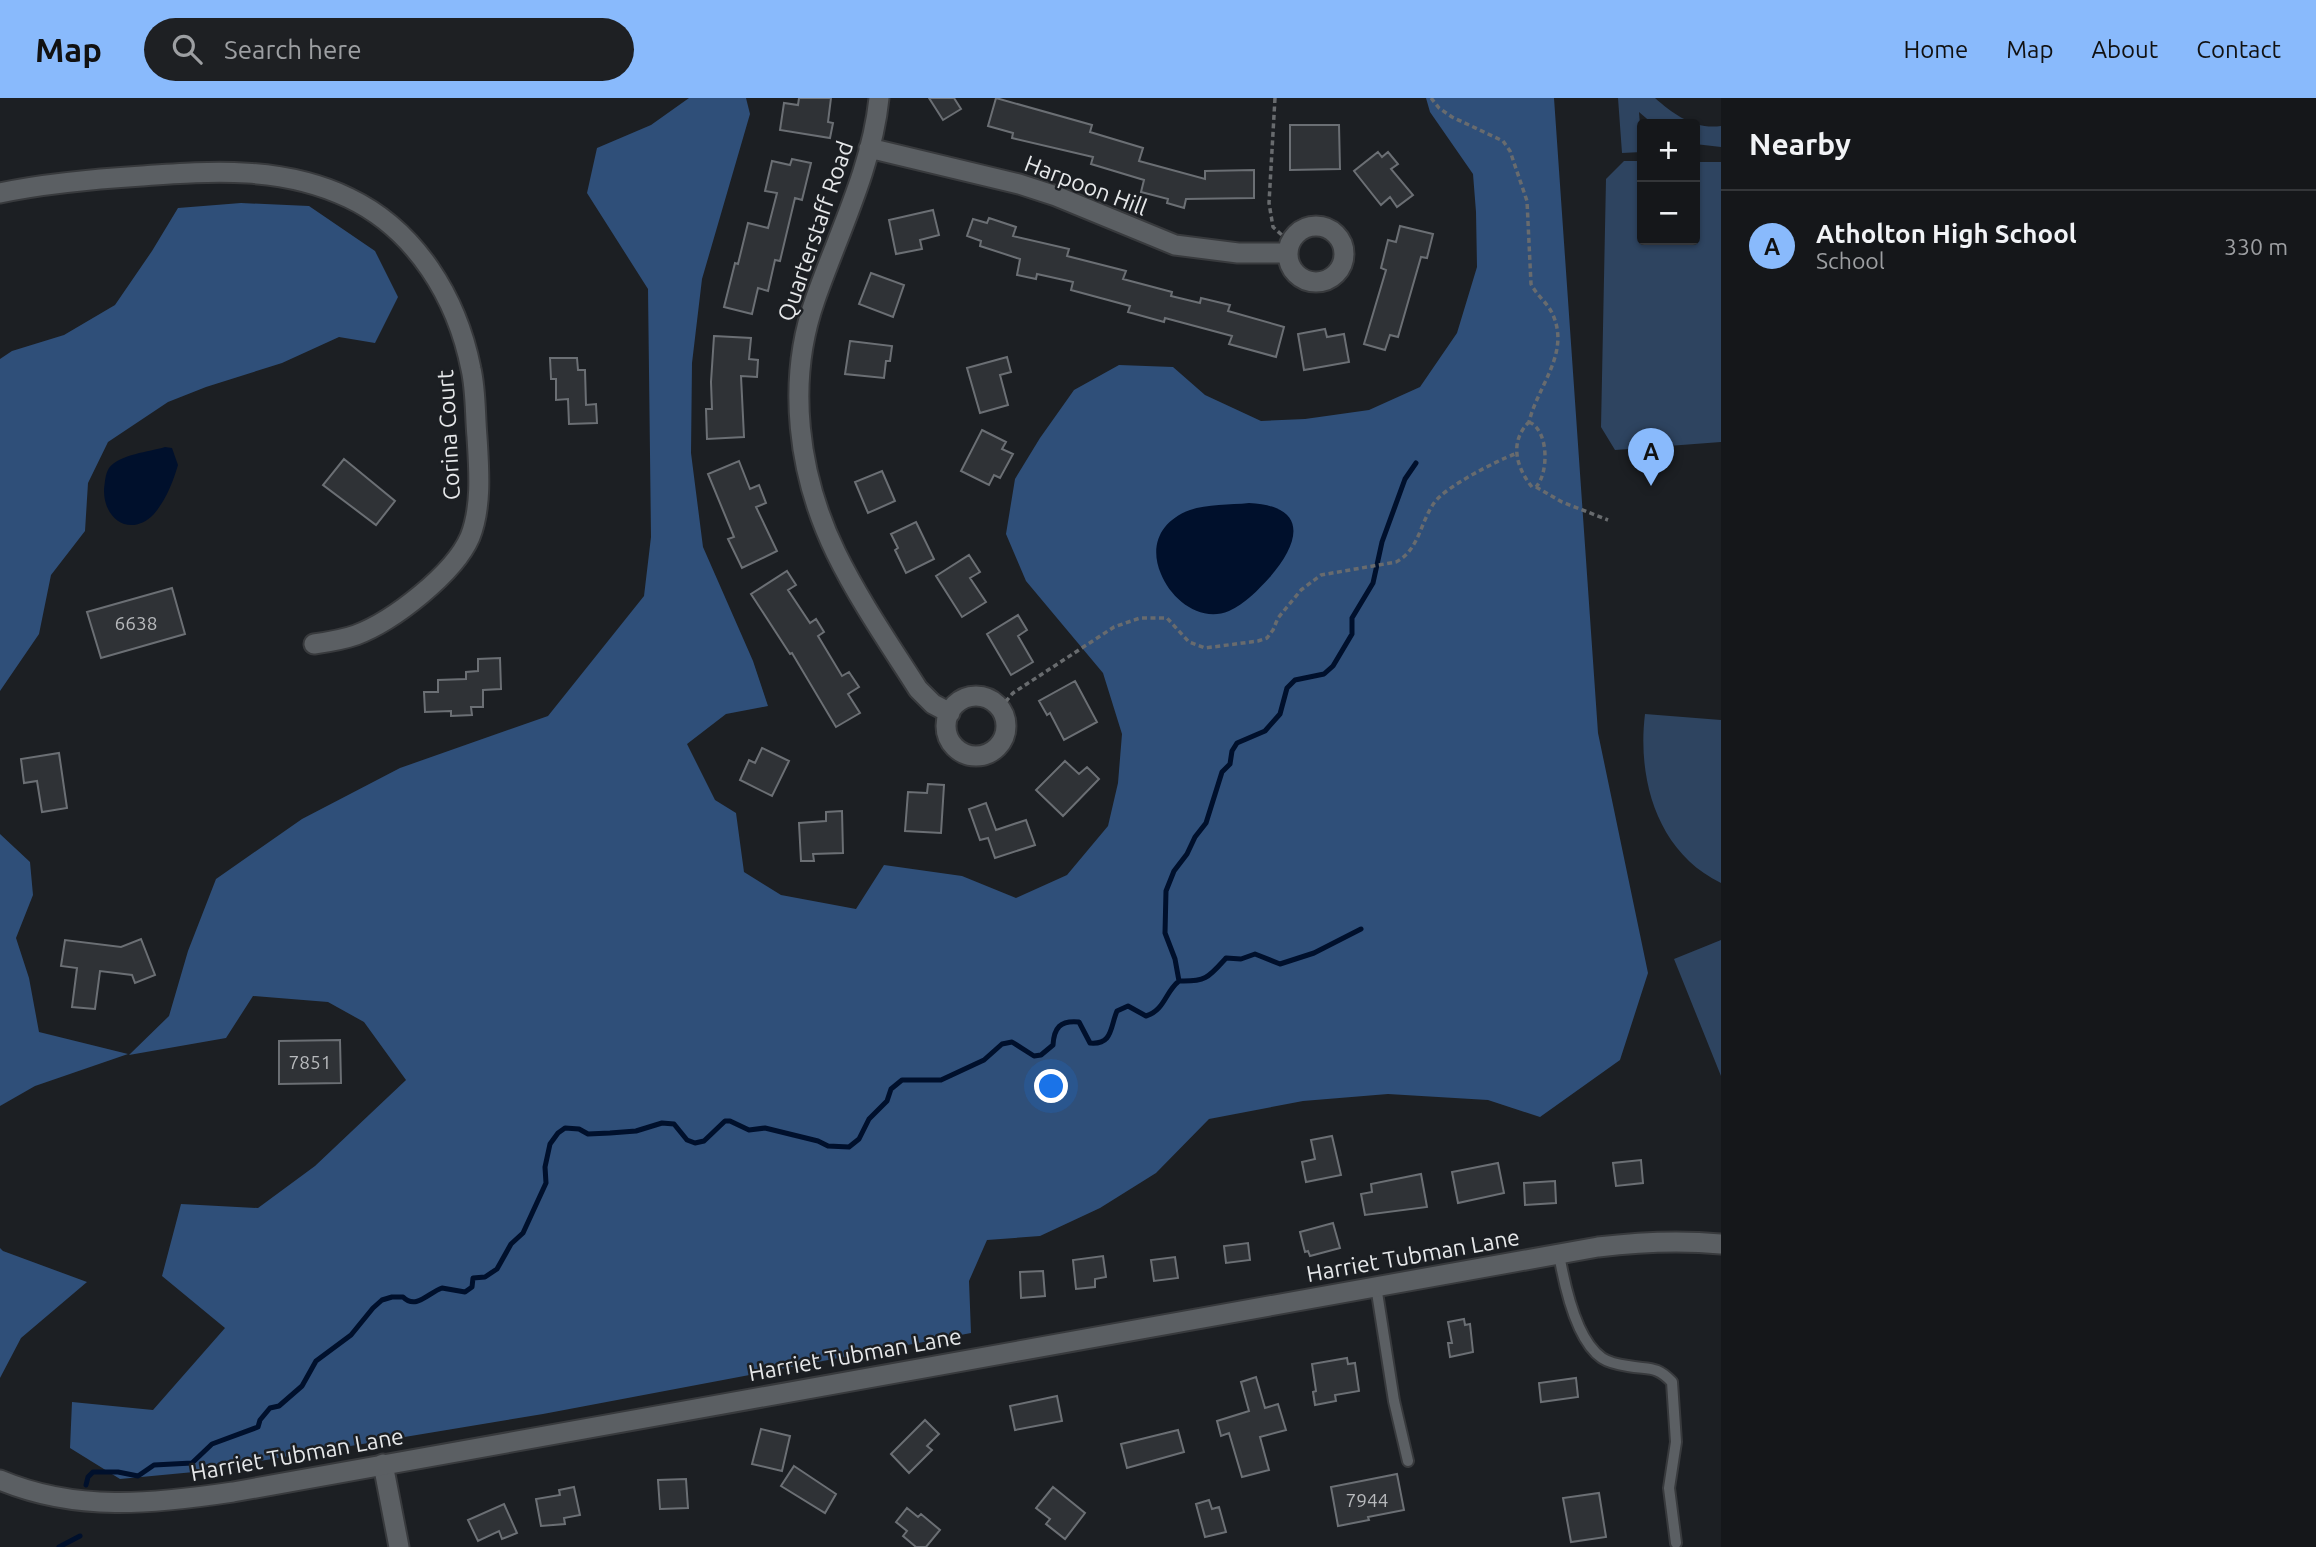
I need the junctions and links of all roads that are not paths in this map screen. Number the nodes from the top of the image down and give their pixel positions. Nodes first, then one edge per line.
1 (879, 98) edge
2 (869, 148) junction
3 (0, 193) edge
4 (1289, 248) road end
5 (314, 644) dead end
6 (950, 713) junction
7 (1721, 1244) edge
8 (1559, 1254) junction
9 (1376, 1286) junction
10 (1408, 1461) dead end
11 (383, 1464) junction
12 (0, 1480) edge
13 (1676, 1544) dead end
14 (400, 1547) edge

1 - 2 street, Quarterstaff Road
2 - 4 street, Harpoon Hill
2 - 6 street, Quarterstaff Road
3 - 5 street, Corina Court
6 - 6 street
7 - 8 street, Harriet Tubman Lane
8 - 9 street, Harriet Tubman Lane
8 - 13 lane
9 - 10 lane
9 - 11 street, Harriet Tubman Lane
11 - 12 street, Harriet Tubman Lane
11 - 14 street

